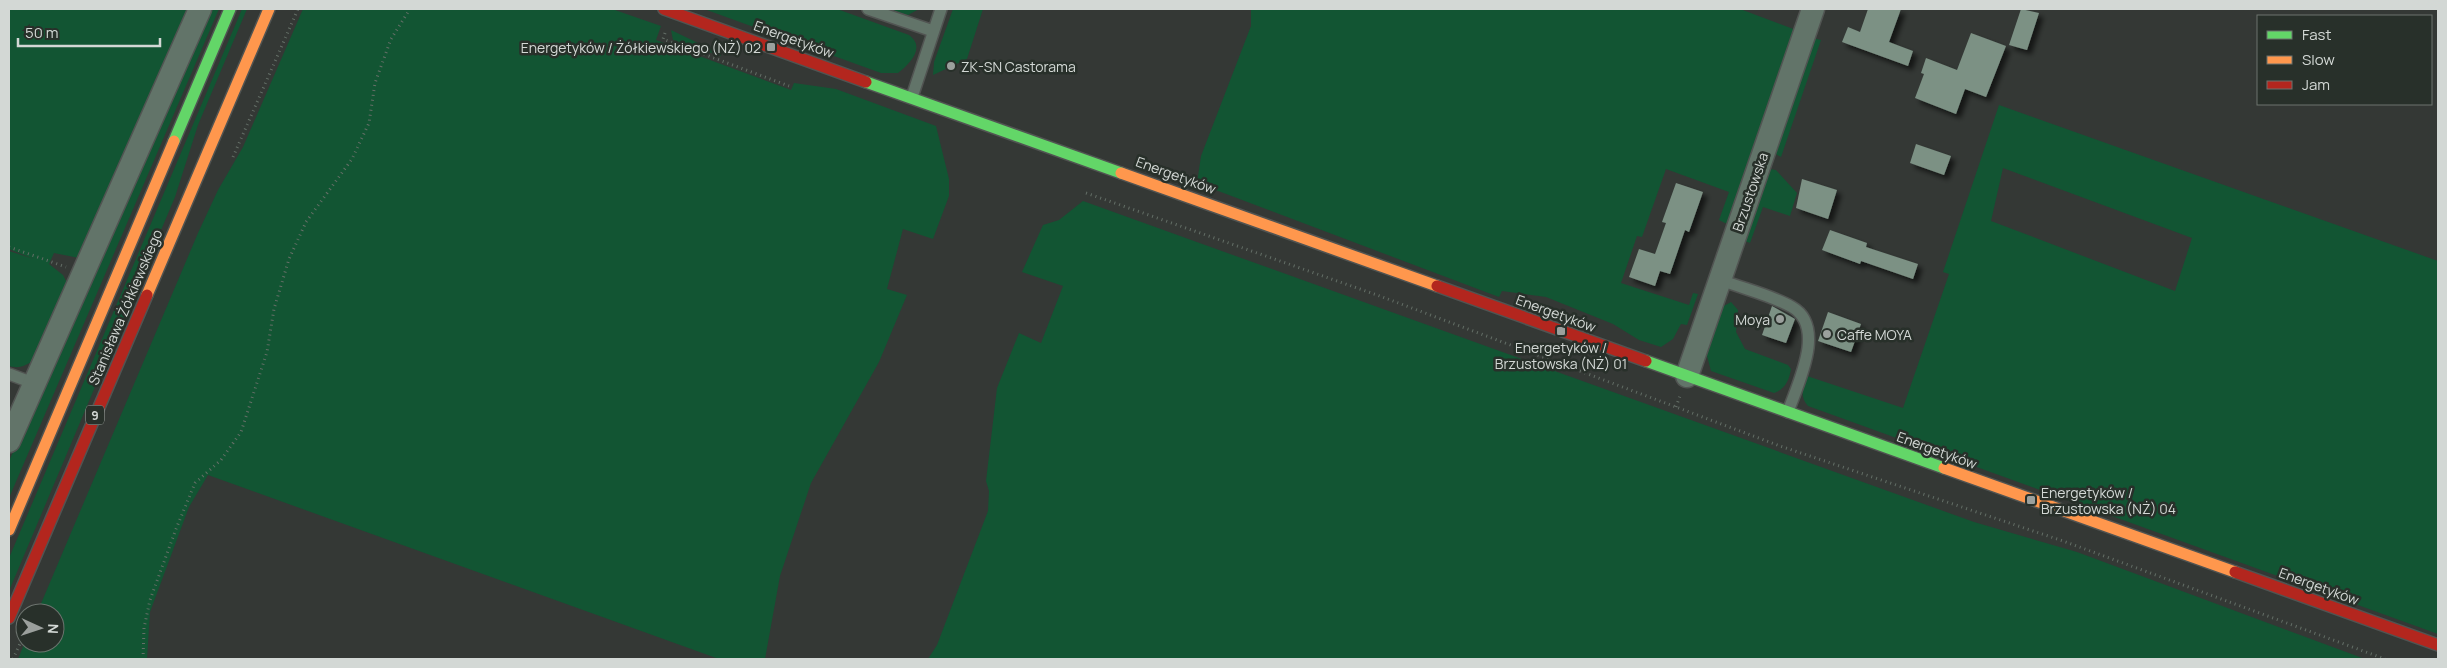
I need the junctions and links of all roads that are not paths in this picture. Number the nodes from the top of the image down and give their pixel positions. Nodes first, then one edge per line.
1 (200, 9) edge
2 (230, 9) edge
3 (269, 9) edge
4 (868, 9) edge
5 (941, 9) edge
6 (1813, 9) edge
7 (668, 10) edge
8 (933, 31) junction
9 (912, 97) junction
10 (1721, 280) junction
11 (9, 374) edge
12 (1687, 376) junction
13 (33, 383) junction
14 (1788, 412) junction
15 (9, 441) edge
16 (9, 530) edge
17 (9, 618) edge
18 (2438, 645) edge

1 - 13 street
2 - 16 main road, Stanisława Żółkiewskiego
3 - 17 main road, Stanisława Żółkiewskiego / 9
4 - 8 lane
5 - 8 lane
6 - 10 street, Brzustowska
7 - 9 main road, Energetyków
8 - 9 lane
9 - 12 main road, Energetyków
10 - 12 street, Brzustowska
10 - 14 lane
11 - 13 lane
12 - 14 main road, Energetyków
13 - 15 street
14 - 18 main road, Energetyków

